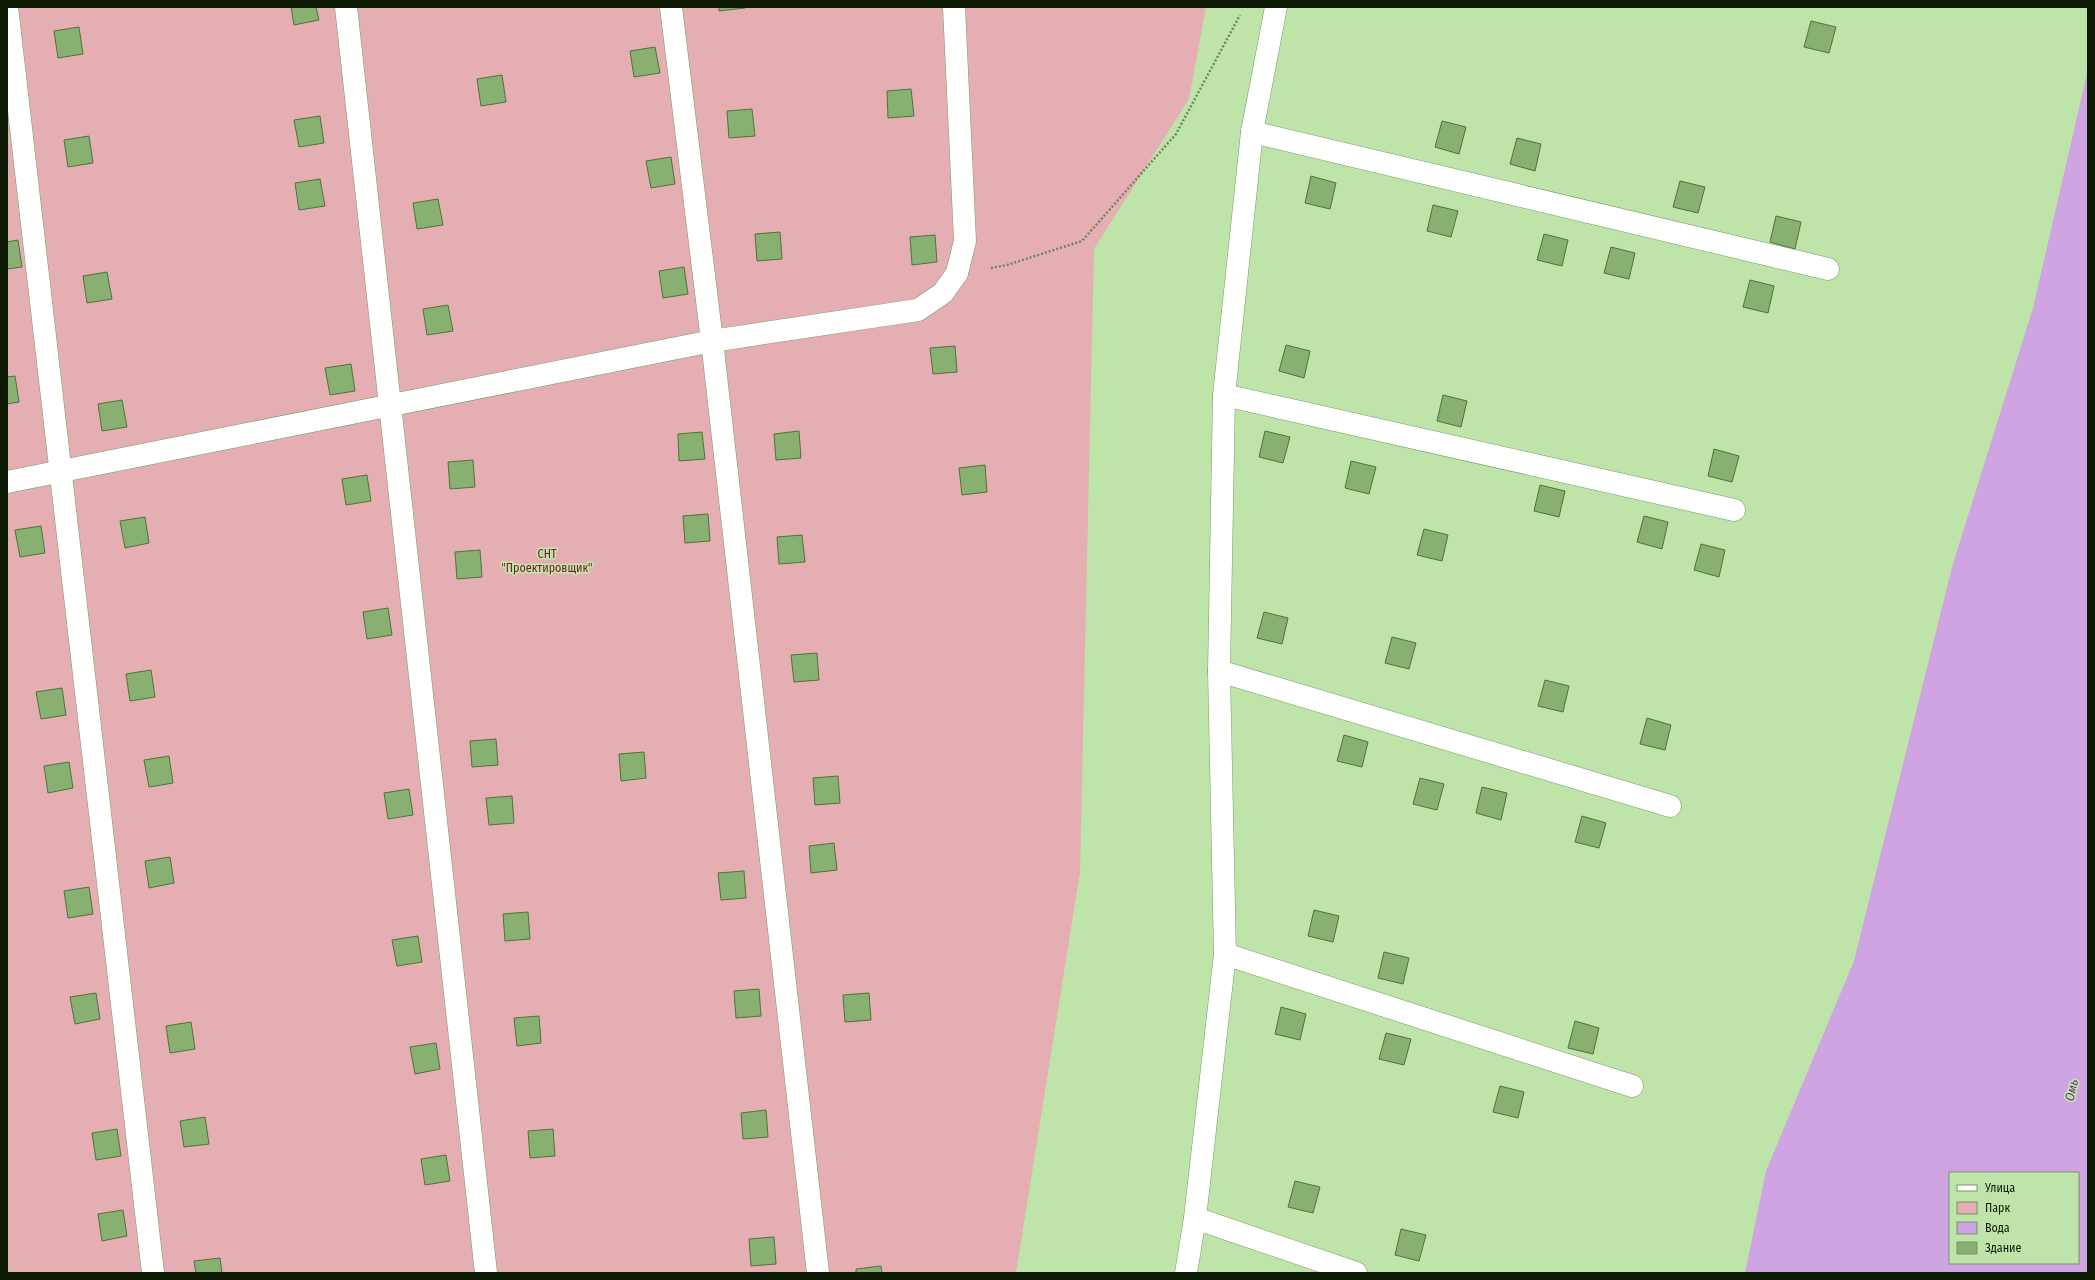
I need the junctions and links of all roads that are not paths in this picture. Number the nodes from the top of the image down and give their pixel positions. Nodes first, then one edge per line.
1 (7, 7) edge
2 (346, 7) edge
3 (671, 7) edge
4 (954, 7) edge
5 (1276, 7) edge
6 (1252, 132) junction
7 (1828, 269) dead end
8 (712, 341) junction
9 (1224, 394) junction
10 (391, 405) junction
11 (61, 471) junction
12 (7, 482) edge
13 (1734, 510) dead end
14 (1219, 671) junction
15 (1670, 806) dead end
16 (1225, 954) junction
17 (1632, 1086) dead end
18 (1195, 1218) junction
19 (153, 1273) edge
20 (486, 1273) edge
21 (818, 1273) edge
22 (1186, 1273) edge
23 (1356, 1273) edge

1 - 11 street
2 - 10 street
3 - 8 street
4 - 8 street
5 - 6 street
6 - 7 street
6 - 9 street
8 - 10 street
8 - 21 street
9 - 13 street
9 - 14 street
10 - 11 street
10 - 20 street
11 - 12 street
11 - 19 street
14 - 15 street
14 - 16 street
16 - 17 street
16 - 18 street
18 - 22 street
18 - 23 street

